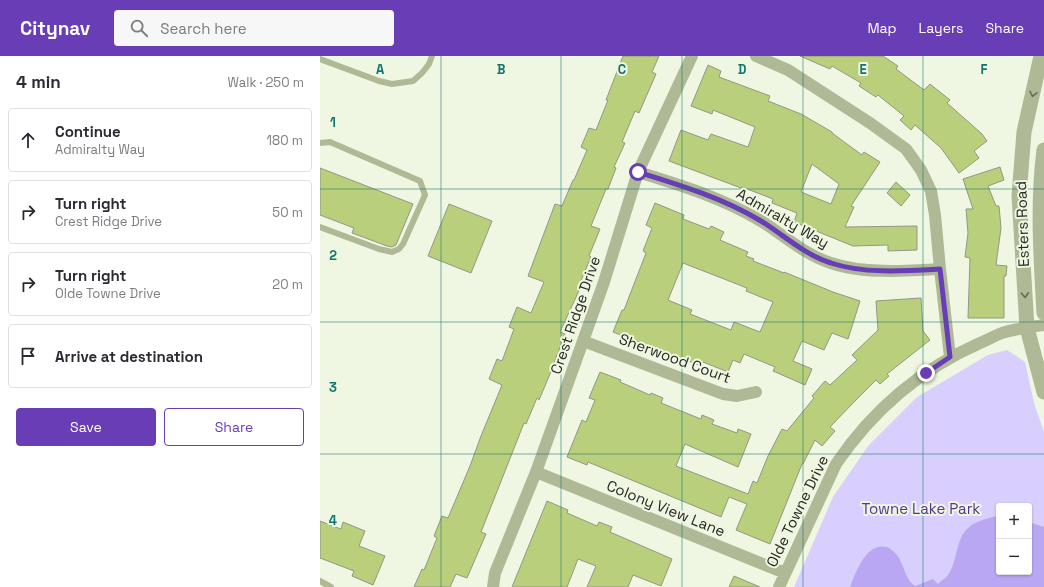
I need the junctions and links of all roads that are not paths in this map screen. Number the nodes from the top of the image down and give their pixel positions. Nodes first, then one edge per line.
1 (432, 56) edge
2 (692, 56) edge
3 (756, 56) edge
4 (1041, 56) edge
5 (320, 59) edge
6 (320, 143) edge
7 (1044, 150) edge
8 (638, 172) junction
9 (320, 227) edge
10 (940, 269) junction
11 (1044, 313) edge
12 (1044, 325) edge
13 (1027, 328) junction
14 (583, 342) junction
15 (950, 357) junction
16 (756, 392) dead end
17 (1044, 392) edge
18 (536, 472) junction
19 (785, 573) junction
20 (320, 581) edge
21 (331, 587) edge
22 (493, 587) edge
23 (779, 587) edge

1 - 5 lane
2 - 8 street, Crest Ridge Drive
3 - 10 street
4 -> 13 street, Esters Road
6 - 9 lane
7 - 11 street, Esters Road
8 - 10 street, Admiralty Way
8 - 14 street, Crest Ridge Drive
10 - 15 street
12 - 13 street, Olde Towne Drive
13 - 15 street, Olde Towne Drive
13 - 17 street, Esters Road
14 - 16 street, Sherwood Court
14 - 18 street, Crest Ridge Drive
15 - 19 street, Olde Towne Drive
18 - 19 street, Colony View Lane
18 - 22 street, Crest Ridge Drive
19 - 23 street, Olde Towne Drive
20 - 21 lane

